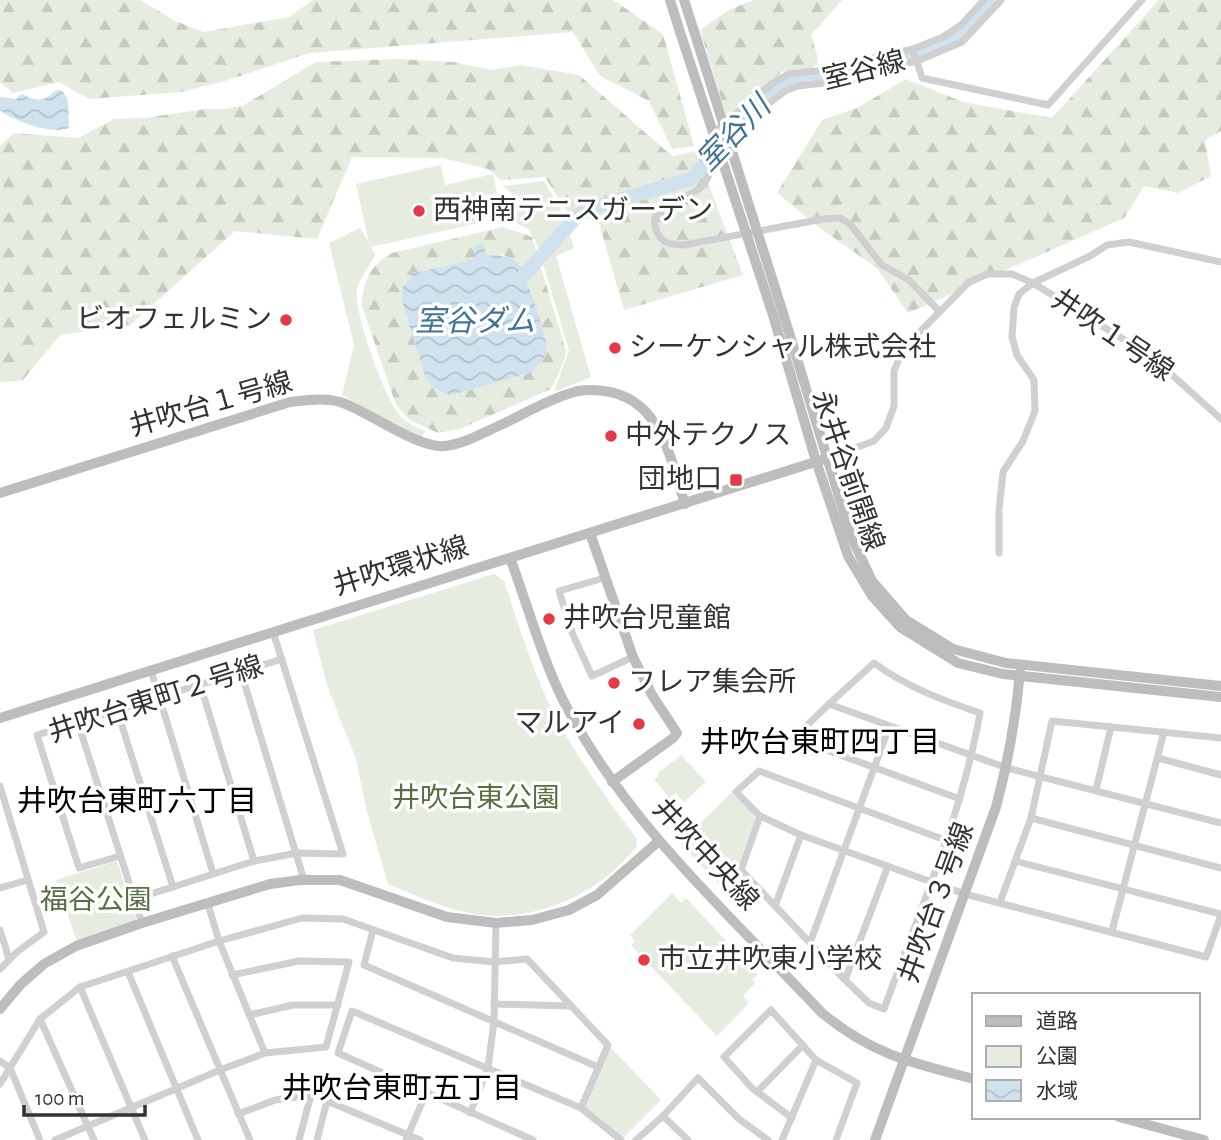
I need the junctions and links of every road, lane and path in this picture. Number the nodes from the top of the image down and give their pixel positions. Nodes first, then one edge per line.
1 (670, 0) edge
2 (684, 0) edge
3 (984, 0) edge
4 (1001, 0) edge
5 (1140, 1) edge
6 (913, 49) junction
7 (917, 61) junction
8 (713, 162) junction
9 (1221, 262) edge
10 (1033, 283) junction
11 (939, 311) junction
12 (778, 314) junction
13 (1221, 419) edge
14 (828, 458) junction
15 (816, 461) junction
16 (0, 493) edge
17 (685, 504) junction
18 (590, 533) junction
19 (999, 553) dead end
20 (510, 558) junction
21 (604, 578) junction
22 (273, 632) junction
23 (633, 657) junction
24 (282, 659) junction
25 (1021, 664) junction
26 (151, 670) junction
27 (241, 672) junction
28 (1020, 677) junction
29 (201, 684) junction
30 (1221, 686) edge
31 (160, 697) junction
32 (1221, 697) edge
33 (830, 704) junction
34 (117, 710) junction
35 (0, 718) edge
36 (78, 723) junction
37 (889, 727) junction
38 (1111, 727) junction
39 (1164, 732) junction
40 (1221, 738) edge
41 (972, 757) junction
42 (1158, 758) junction
43 (875, 768) junction
44 (1007, 768) junction
45 (1041, 775) junction
46 (1221, 775) edge
47 (612, 782) junction
48 (0, 786) edge
49 (1096, 790) junction
50 (960, 799) junction
51 (1146, 803) junction
52 (859, 808) junction
53 (760, 816) junction
54 (1031, 818) junction
55 (1221, 823) edge
56 (801, 835) junction
57 (945, 840) junction
58 (659, 841) junction
59 (1135, 846) junction
60 (844, 851) junction
61 (297, 853) junction
62 (120, 856) junction
63 (254, 861) junction
64 (1015, 861) junction
65 (888, 866) junction
66 (1221, 869) edge
67 (214, 873) junction
68 (28, 880) junction
69 (304, 880) junction
70 (930, 881) junction
71 (173, 887) junction
72 (0, 888) edge
73 (1124, 889) junction
74 (965, 894) junction
75 (135, 899) junction
76 (1000, 902) junction
77 (208, 904) junction
78 (775, 906) junction
79 (1221, 915) edge
80 (142, 923) junction
81 (496, 923) junction
82 (0, 930) edge
83 (373, 930) junction
84 (1112, 931) junction
85 (219, 941) junction
86 (810, 943) junction
87 (172, 956) junction
88 (9, 959) junction
89 (495, 962) junction
90 (0, 969) edge
91 (128, 972) junction
92 (233, 975) junction
93 (845, 980) junction
94 (80, 987) junction
95 (494, 1004) junction
96 (338, 1006) junction
97 (569, 1006) junction
98 (0, 1009) edge
99 (249, 1015) junction
100 (40, 1019) junction
101 (494, 1021) junction
102 (803, 1045) junction
103 (265, 1054) junction
104 (816, 1060) junction
105 (0, 1061) edge
106 (904, 1061) junction
107 (598, 1067) junction
108 (10, 1068) junction
109 (488, 1068) junction
110 (220, 1070) junction
111 (972, 1078) edge
112 (0, 1084) edge
113 (177, 1089) junction
114 (757, 1092) junction
115 (426, 1093) junction
116 (132, 1108) junction
117 (581, 1108) junction
118 (470, 1112) junction
119 (238, 1114) junction
120 (663, 1116) junction
121 (792, 1118) junction
122 (1126, 1119) edge
123 (88, 1126) junction
124 (407, 1138) edge
125 (40, 1140) edge
126 (55, 1140) edge
127 (93, 1140) edge
128 (145, 1140) edge
129 (198, 1140) edge
130 (250, 1140) edge
131 (299, 1140) edge
132 (317, 1140) edge
133 (420, 1140) edge
134 (533, 1140) edge
135 (621, 1140) edge
136 (636, 1140) edge
137 (688, 1140) edge
138 (768, 1140) edge
139 (782, 1140) edge
140 (836, 1140) edge
141 (875, 1140) edge
142 (1204, 1140) edge

1 - 12 street, 永井谷前開線, bridge
2 - 12 street, 永井谷前開線, bridge
3 - 6 street, 室谷線
4 - 7 street
5 - 7 street
6 - 7 street, 室谷線
6 - 8 street
7 - 8 street, 室谷線
8 - 11 street
9 - 10 street
10 - 11 street, 井吹１号線
10 - 13 street, 井吹１号線
10 - 19 street
11 - 14 street, 井吹１号線
12 - 14 street, 永井谷前開線
12 - 15 street, 永井谷前開線
14 - 15 street, 井吹環状線
14 - 25 street, 永井谷前開線
15 - 17 street, 井吹環状線
15 - 28 street, 永井谷前開線
16 - 17 street, 井吹台１号線
17 - 18 street, 井吹環状線
18 - 20 street, 井吹環状線
18 - 21 street
20 - 22 street, 井吹環状線
20 - 47 street, 井吹中央線
21 - 23 street
21 - 23 street
22 - 24 street
22 - 26 street, 井吹環状線
23 - 47 street
24 - 27 street, 井吹台東町２号線
24 - 61 street
25 - 28 street, 井吹台３号線
25 - 30 street, 永井谷前開線
26 - 31 street
26 - 35 street, 井吹環状線
27 - 29 street, 井吹台東町２号線
27 - 61 street
28 - 32 street, 永井谷前開線
28 - 44 street, 井吹台３号線
29 - 31 street, 井吹台東町２号線
29 - 63 street
31 - 34 street, 井吹台東町２号線
31 - 67 street
33 - 37 street
33 - 41 street
33 - 43 street
34 - 36 street, 井吹台東町２号線
34 - 71 street
36 - 62 street
36 - 62 street, 井吹台東町２号線
37 - 41 street
37 - 43 street
38 - 39 street
38 - 45 street
38 - 49 street
39 - 40 street
39 - 42 street
41 - 44 street
41 - 50 street
42 - 46 street
42 - 51 street
43 - 50 street
43 - 52 street
44 - 45 street
44 - 74 street, 井吹台３号線
45 - 49 street
45 - 54 street
47 - 58 street, 井吹中央線
48 - 68 street
49 - 51 street
50 - 57 street
51 - 55 street
51 - 59 street
52 - 53 street
52 - 57 street
52 - 60 street
53 - 56 street
53 - 78 street
54 - 59 street
54 - 64 street
56 - 60 street
56 - 78 street
57 - 70 street
58 - 81 street
58 - 106 street, 井吹中央線
59 - 66 street
59 - 73 street
60 - 65 street
60 - 86 street
61 - 63 street
61 - 69 street
62 - 75 street
63 - 67 street
64 - 73 street
64 - 76 street
65 - 70 street
65 - 93 street
67 - 71 street
68 - 72 street
68 - 88 street
69 - 77 street
69 - 81 street
70 - 74 street
70 - 93 street
71 - 75 street
73 - 79 street
73 - 84 street
74 - 76 street
74 - 106 street, 井吹台３号線
75 - 80 street
76 - 84 street
77 - 80 street
77 - 85 street
78 - 86 street
79 - 84 street
80 - 98 street
81 - 89 street
82 - 88 street
83 - 85 street
83 - 89 street
83 - 101 street
85 - 87 street
85 - 92 street
86 - 93 street
87 - 91 street
87 - 110 street
88 - 90 street
89 - 95 street
89 - 97 street
91 - 94 street
91 - 113 street
92 - 96 street
92 - 99 street
94 - 100 street
94 - 116 street
95 - 97 street
95 - 101 street
96 - 99 street
96 - 103 street
97 - 107 street
99 - 103 street
100 - 108 street
100 - 123 street
101 - 107 street
101 - 109 street
102 - 104 street
102 - 114 street
102 - 114 street
103 - 110 street
104 - 121 street
104 - 140 street
105 - 108 street
106 - 111 street, 井吹中央線
106 - 141 street, 井吹台３号線
107 - 117 street
108 - 112 street
108 - 125 street
109 - 115 street
109 - 117 street
109 - 118 street
110 - 113 street
110 - 119 street
113 - 116 street
113 - 129 street
114 - 121 street
115 - 118 street
115 - 124 street
116 - 123 street
116 - 128 street
117 - 135 street
118 - 134 street
119 - 130 street
119 - 131 street
120 - 136 street
120 - 137 street
120 - 138 street
121 - 139 street
122 - 142 street
123 - 126 street
123 - 127 street
124 - 132 street
124 - 133 street

